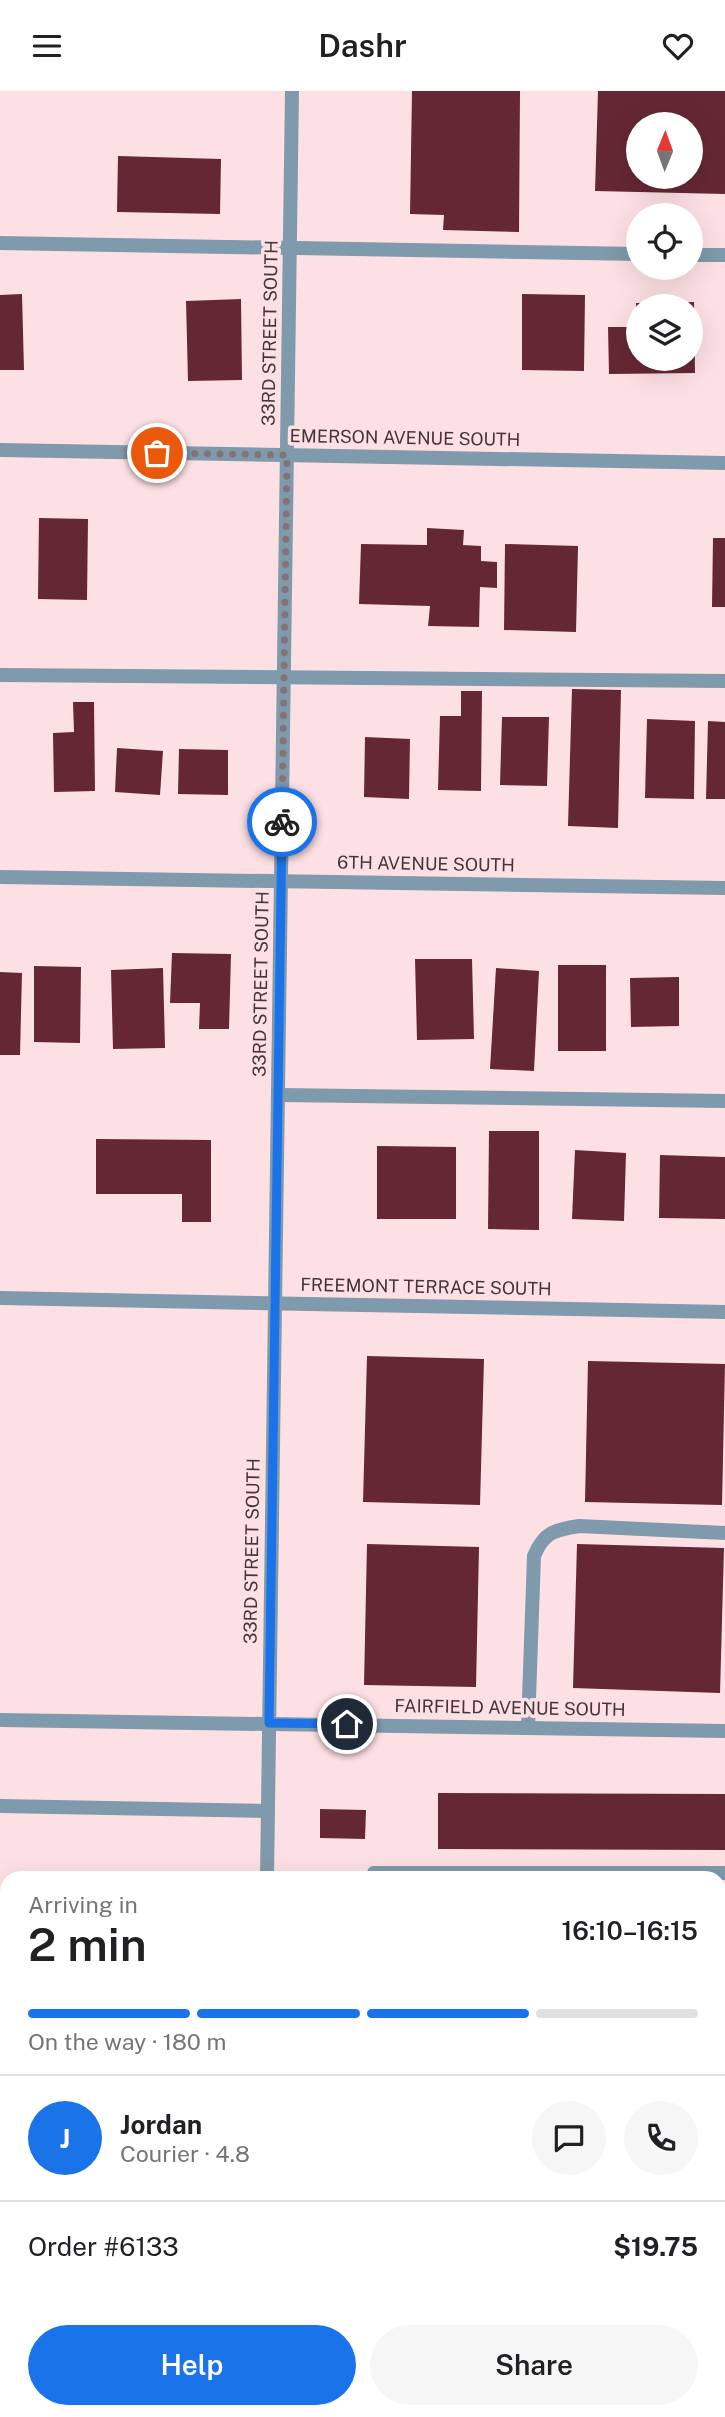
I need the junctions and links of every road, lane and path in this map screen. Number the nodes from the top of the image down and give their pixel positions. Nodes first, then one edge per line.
1 (292, 91) edge
2 (0, 243) edge
3 (290, 249) junction
4 (626, 254) edge
5 (703, 255) edge
6 (725, 255) edge
7 (0, 450) edge
8 (287, 455) junction
9 (725, 463) edge
10 (0, 675) edge
11 (284, 677) junction
12 (725, 681) edge
13 (0, 877) edge
14 (281, 881) junction
15 (725, 888) edge
16 (278, 1095) junction
17 (725, 1101) edge
18 (0, 1298) edge
19 (275, 1304) junction
20 (725, 1312) edge
21 (725, 1533) edge
22 (0, 1720) edge
23 (269, 1723) junction
24 (528, 1727) junction
25 (725, 1731) edge
26 (0, 1806) edge
27 (268, 1811) junction
28 (267, 1871) edge

1 - 3 street, 33RD STREET SOUTH
2 - 3 street
3 - 4 street
3 - 8 street, 33RD STREET SOUTH
5 - 6 street
7 - 8 street, EMERSON AVENUE SOUTH
8 - 9 street, EMERSON AVENUE SOUTH
8 - 11 street, 33RD STREET SOUTH
10 - 11 street
11 - 12 street
11 - 14 street, 33RD STREET SOUTH
13 - 14 street, 6TH AVENUE SOUTH
14 - 15 street, 6TH AVENUE SOUTH
14 - 16 street, 33RD STREET SOUTH
16 - 17 street
16 - 19 street, 33RD STREET SOUTH
18 - 19 street, FREEMONT TERRACE SOUTH
19 - 20 street, FREEMONT TERRACE SOUTH
19 - 23 street, 33RD STREET SOUTH
21 - 24 street
22 - 23 street, FAIRFIELD AVENUE SOUTH
23 - 24 street, FAIRFIELD AVENUE SOUTH
23 - 27 street, 33RD STREET SOUTH
24 - 25 street, FAIRFIELD AVENUE SOUTH
26 - 27 street
27 - 28 street, 33RD STREET SOUTH

